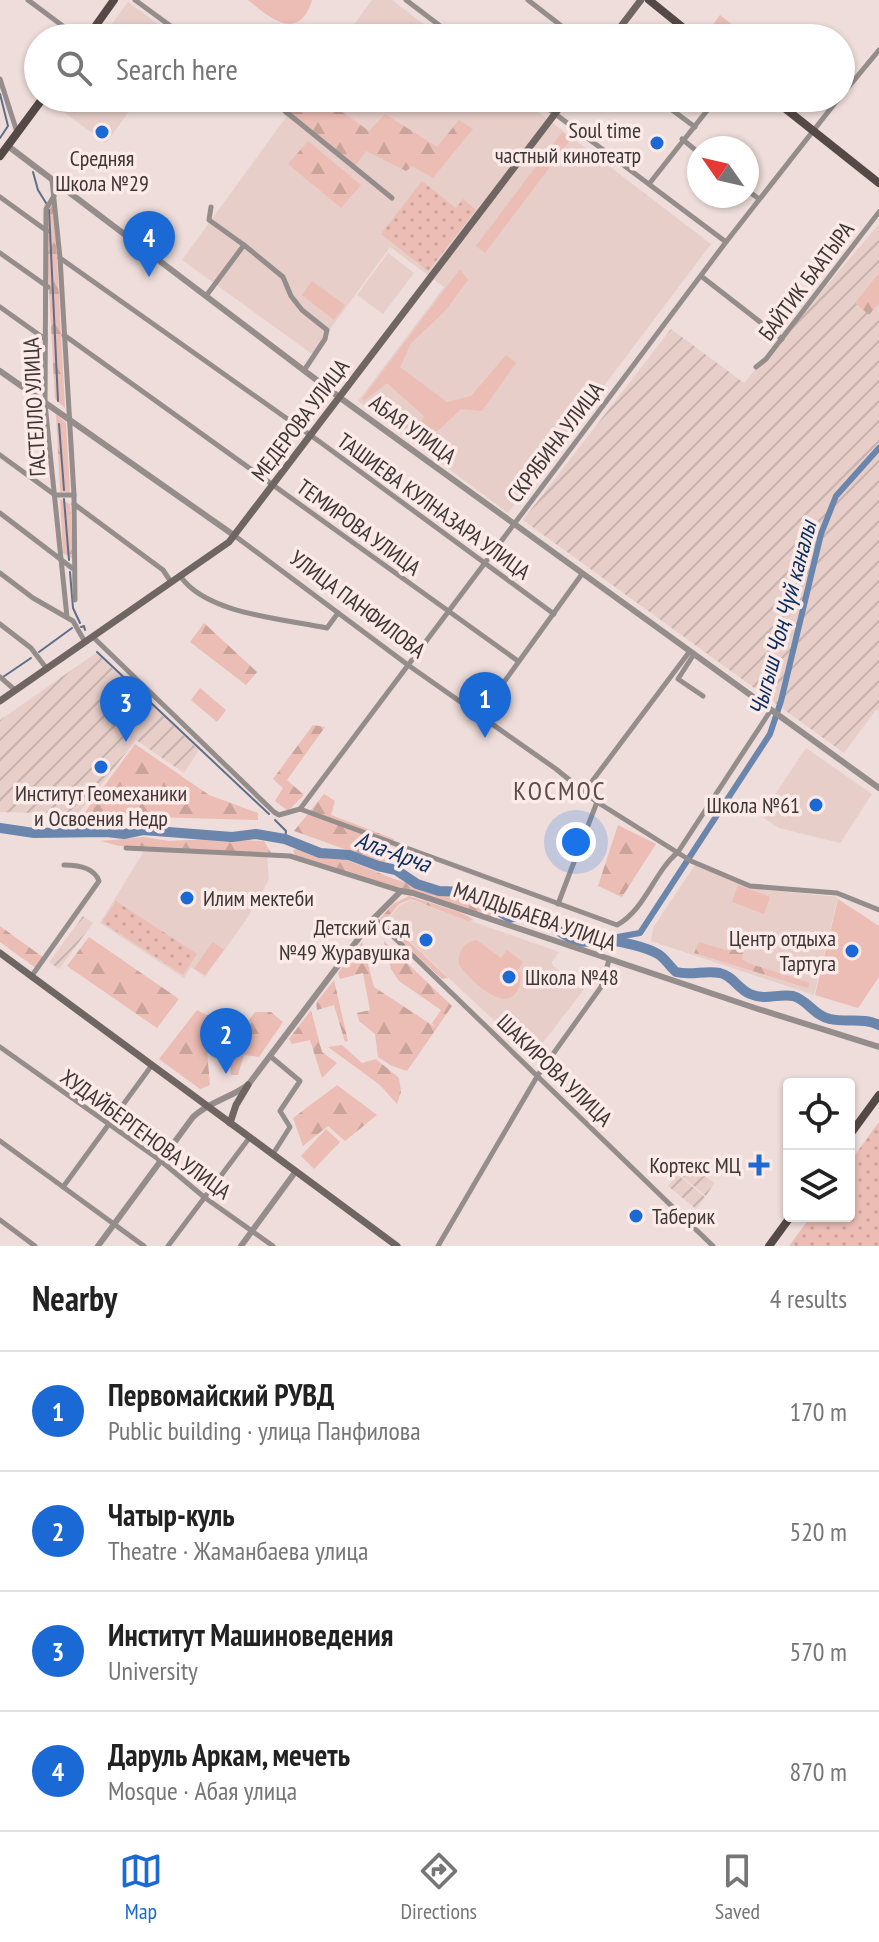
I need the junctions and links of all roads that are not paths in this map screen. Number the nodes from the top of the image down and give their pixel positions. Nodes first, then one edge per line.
1 (28, 0) edge
2 (114, 0) edge
3 (135, 0) edge
4 (406, 0) edge
5 (528, 0) edge
6 (641, 0) edge
7 (649, 0) edge
8 (60, 24) edge
9 (97, 24) edge
10 (168, 24) edge
11 (438, 24) edge
12 (559, 24) edge
13 (623, 24) edge
14 (679, 24) edge
15 (879, 50) edge
16 (0, 79) edge
17 (855, 79) edge
18 (33, 112) edge
19 (287, 112) edge
20 (552, 112) edge
21 (675, 112) edge
22 (706, 112) edge
23 (789, 112) edge
24 (828, 112) edge
25 (555, 114) junction
26 (695, 127) junction
27 (813, 131) junction
28 (17, 133) junction
29 (682, 139) junction
30 (687, 143) edge
31 (4, 144) edge
32 (0, 156) edge
33 (52, 180) junction
34 (879, 183) edge
35 (649, 184) junction
36 (54, 196) junction
37 (0, 197) edge
38 (392, 198) dead end
39 (759, 199) edge
40 (211, 207) dead end
41 (752, 208) edge
42 (879, 212) edge
43 (47, 231) junction
44 (726, 242) junction
45 (244, 245) junction
46 (0, 253) edge
47 (60, 258) junction
48 (701, 276) junction
49 (48, 287) junction
50 (206, 296) junction
51 (0, 307) edge
52 (64, 335) junction
53 (45, 339) junction
54 (782, 339) junction
55 (756, 367) dead end
56 (305, 369) junction
57 (0, 371) edge
58 (339, 397) junction
59 (45, 404) junction
60 (69, 419) junction
61 (310, 435) junction
62 (0, 455) edge
63 (274, 484) junction
64 (55, 495) junction
65 (74, 495) junction
66 (73, 503) junction
67 (0, 513) edge
68 (513, 524) junction
69 (235, 536) junction
70 (62, 559) junction
71 (483, 563) junction
72 (73, 569) junction
73 (0, 573) edge
74 (582, 574) junction
75 (181, 577) junction
76 (172, 583) junction
77 (75, 600) dead end
78 (447, 612) junction
79 (338, 613) junction
80 (554, 614) junction
81 (67, 617) junction
82 (0, 624) edge
83 (93, 637) junction
84 (85, 643) junction
85 (692, 653) junction
86 (518, 661) junction
87 (408, 665) junction
88 (47, 669) junction
89 (0, 677) edge
90 (15, 690) junction
91 (703, 696) dead end
92 (0, 701) edge
93 (775, 713) junction
94 (481, 714) junction
95 (879, 788) edge
96 (584, 792) junction
97 (597, 802) junction
98 (300, 809) junction
99 (126, 848) dead end
100 (681, 854) junction
101 (64, 865) dead end
102 (401, 891) junction
103 (558, 904) junction
104 (879, 910) edge
105 (374, 918) junction
106 (0, 953) edge
107 (609, 960) junction
108 (31, 977) junction
109 (0, 1047) edge
110 (879, 1047) edge
111 (270, 1056) junction
112 (152, 1065) junction
113 (538, 1075) junction
114 (248, 1085) junction
115 (879, 1095) edge
116 (206, 1106) junction
117 (230, 1123) junction
118 (109, 1125) junction
119 (855, 1128) edge
120 (250, 1137) junction
121 (0, 1141) edge
122 (273, 1154) junction
123 (161, 1161) junction
124 (296, 1171) junction
125 (63, 1187) junction
126 (204, 1197) junction
127 (0, 1220) edge
128 (787, 1222) edge
129 (115, 1223) junction
130 (252, 1230) junction
131 (35, 1246) edge
132 (98, 1246) edge
133 (144, 1246) edge
134 (168, 1246) edge
135 (241, 1246) edge
136 (273, 1246) edge
137 (397, 1246) edge
138 (438, 1246) edge
139 (713, 1246) edge
140 (769, 1246) edge

1 - 8 street
2 - 9 main road
3 - 10 street
4 - 11 street
5 - 12 street
6 - 13 main road
7 - 14 main road
15 - 17 street, СКРЯБИНА УЛИЦА
16 - 28 street
18 - 28 main road
19 - 38 street
20 - 25 street
21 - 26 street
22 - 26 street
23 - 27 main road
24 - 27 street, СКРЯБИНА УЛИЦА
25 - 35 street
25 - 58 main road, МЕДЕРОВА УЛИЦА
26 - 29 street
27 - 34 main road
27 - 39 street, СКРЯБИНА УЛИЦА
28 - 31 main road
29 - 30 street
29 - 35 street
31 - 32 main road
31 - 33 street, АБАЯ УЛИЦА
33 - 36 street, ГАСТЕЛЛО УЛИЦА
33 - 50 street, АБАЯ УЛИЦА
35 - 44 street
36 - 43 street, ГАСТЕЛЛО УЛИЦА
36 - 47 street, ГАСТЕЛЛО УЛИЦА
37 - 43 street
40 - 45 street
41 - 44 street, СКРЯБИНА УЛИЦА
42 - 54 street, БАЙТИК БААТЫРА
43 - 49 street, ГАСТЕЛЛО УЛИЦА
44 - 48 street, СКРЯБИНА УЛИЦА
45 - 50 street
45 - 56 street
46 - 49 street
47 - 52 street, ГАСТЕЛЛО УЛИЦА
47 - 61 street, ТАШИЕВА КУЛНАЗАРА УЛИЦА
48 - 54 street
48 - 68 street, СКРЯБИНА УЛИЦА
49 - 53 street, ГАСТЕЛЛО УЛИЦА
50 - 56 street, АБАЯ УЛИЦА
51 - 53 street
52 - 60 street, ГАСТЕЛЛО УЛИЦА
52 - 63 street, ТЕМИРОВА УЛИЦА
53 - 59 street, ГАСТЕЛЛО УЛИЦА
54 - 55 street, БАЙТИК БААТЫРА
56 - 58 street, АБАЯ УЛИЦА
57 - 59 street, УЛИЦА ПАНФИЛОВА
58 - 61 main road, МЕДЕРОВА УЛИЦА
58 - 68 street, АБАЯ УЛИЦА
59 - 60 street, УЛИЦА ПАНФИЛОВА
59 - 64 street, ГАСТЕЛЛО УЛИЦА
60 - 65 street, ГАСТЕЛЛО УЛИЦА
60 - 69 street, УЛИЦА ПАНФИЛОВА
61 - 63 main road, МЕДЕРОВА УЛИЦА
61 - 71 street, ТАШИЕВА КУЛНАЗАРА УЛИЦА
62 - 64 street
63 - 69 main road, МЕДЕРОВА УЛИЦА
63 - 78 street, ТЕМИРОВА УЛИЦА
64 - 65 street
64 - 70 street, ГАСТЕЛЛО УЛИЦА
65 - 66 street, ГАСТЕЛЛО УЛИЦА
66 - 72 street, ГАСТЕЛЛО УЛИЦА
66 - 76 street
67 - 70 street
68 - 71 street, СКРЯБИНА УЛИЦА
68 - 74 street, АБАЯ УЛИЦА
69 - 75 main road, МЕДЕРОВА УЛИЦА
69 - 79 street, УЛИЦА ПАНФИЛОВА
70 - 72 street
70 - 81 street, ГАСТЕЛЛО УЛИЦА
71 - 78 street, СКРЯБИНА УЛИЦА
71 - 80 street, ТАШИЕВА КУЛНАЗАРА УЛИЦА
72 - 77 street, ГАСТЕЛЛО УЛИЦА
73 - 81 street
74 - 80 street
74 - 85 street, АБАЯ УЛИЦА
75 - 76 main road, МЕДЕРОВА УЛИЦА
75 - 79 street
76 - 83 main road, МЕДЕРОВА УЛИЦА
78 - 86 street, ТЕМИРОВА УЛИЦА
78 - 87 street, СКРЯБИНА УЛИЦА
79 - 87 street, УЛИЦА ПАНФИЛОВА
80 - 86 street
81 - 84 street
82 - 88 street
83 - 84 main road, МЕДЕРОВА УЛИЦА
83 - 98 street, МАЛДЫБАЕВА УЛИЦА
84 - 88 main road, МЕДЕРОВА УЛИЦА
85 - 91 street
85 - 93 street, АБАЯ УЛИЦА
85 - 96 street
86 - 94 street
87 - 94 street, УЛИЦА ПАНФИЛОВА
87 - 98 street, СКРЯБИНА УЛИЦА
88 - 90 main road, МЕДЕРОВА УЛИЦА
89 - 90 street
90 - 92 main road, МЕДЕРОВА УЛИЦА
93 - 95 street, АБАЯ УЛИЦА
93 - 100 street
94 - 96 street, УЛИЦА ПАНФИЛОВА
96 - 97 street, УЛИЦА ПАНФИЛОВА
97 - 100 street, УЛИЦА ПАНФИЛОВА
97 - 103 street
98 - 103 street, МАЛДЫБАЕВА УЛИЦА
99 - 102 street, МАЛДЫБАЕВА УЛИЦА
100 - 103 street, МАЛДЫБАЕВА УЛИЦА
100 - 104 street, УЛИЦА ПАНФИЛОВА
101 - 108 street
102 - 105 street
102 - 107 street, МАЛДЫБАЕВА УЛИЦА
105 - 111 street
105 - 113 street, ШАКИРОВА УЛИЦА
106 - 108 main road
107 - 110 street, МАЛДЫБАЕВА УЛИЦА
107 - 113 street
108 - 112 main road
109 - 118 street, ХУДАЙБЕРГЕНОВА УЛИЦА
111 - 114 street
111 - 122 street
112 - 116 main road
112 - 118 street
113 - 138 street
113 - 139 street, ШАКИРОВА УЛИЦА
114 - 116 street
114 - 117 main road
115 - 119 main road
116 - 117 main road
116 - 123 street
117 - 120 main road
118 - 123 street, ХУДАЙБЕРГЕНОВА УЛИЦА
118 - 125 street
120 - 122 main road
120 - 126 street
121 - 125 street
122 - 124 main road
123 - 126 street, ХУДАЙБЕРГЕНОВА УЛИЦА
123 - 129 street
124 - 130 street
124 - 137 main road
125 - 129 street
126 - 130 street, ХУДАЙБЕРГЕНОВА УЛИЦА
126 - 134 street
127 - 131 street
128 - 140 main road
129 - 132 street
129 - 133 street
130 - 135 street
130 - 136 street, ХУДАЙБЕРГЕНОВА УЛИЦА

